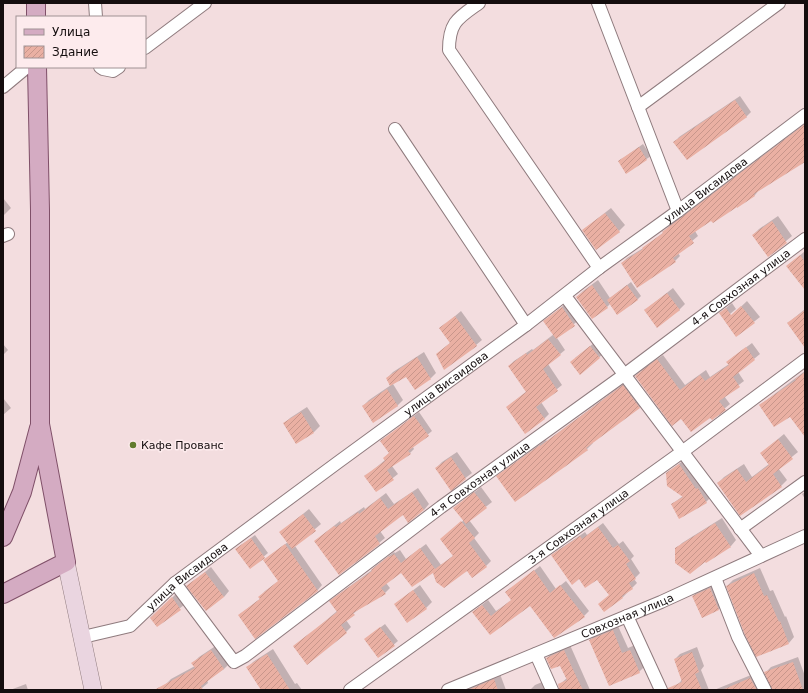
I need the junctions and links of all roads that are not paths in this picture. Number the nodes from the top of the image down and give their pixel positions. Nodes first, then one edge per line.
1 (36, 3) edge
2 (95, 3) edge
3 (206, 3) edge
4 (479, 3) edge
5 (598, 3) edge
6 (779, 3) edge
7 (36, 16) edge
8 (96, 16) edge
9 (146, 47) edge
10 (26, 68) edge
11 (37, 68) edge
12 (102, 68) edge
13 (117, 68) edge
14 (3, 87) edge
15 (638, 107) junction
16 (805, 115) edge
17 (395, 129) dead end
18 (678, 211) junction
19 (805, 239) edge
20 (599, 268) junction
21 (564, 296) junction
22 (526, 325) junction
23 (805, 360) edge
24 (624, 375) junction
25 (40, 424) junction
26 (682, 452) junction
27 (805, 482) edge
28 (740, 529) junction
29 (3, 537) edge
30 (804, 538) edge
31 (761, 556) junction
32 (66, 562) junction
33 (715, 578) junction
34 (175, 583) junction
35 (3, 594) edge
36 (627, 616) junction
37 (82, 637) junction
38 (536, 654) junction
39 (93, 690) edge
40 (350, 690) edge
41 (448, 690) edge
42 (552, 690) edge
43 (661, 690) edge
44 (765, 690) edge

1 - 7 main road
2 - 8 street
3 - 9 street
4 - 20 street
5 - 15 street
6 - 15 street
10 - 14 street
11 - 25 main road
12 - 13 street
15 - 18 street
16 - 18 street, улица Висаидова
17 - 22 street
18 - 20 street, улица Висаидова
19 - 24 street, 4-я Совхозная улица
20 - 21 street, улица Висаидова
21 - 22 street, улица Висаидова
21 - 24 street
22 - 34 street, улица Висаидова
23 - 26 street, 3-я Совхозная улица
24 - 26 street
24 - 34 street, 4-я Совхозная улица
25 - 29 main road
25 - 32 main road
26 - 28 street
26 - 40 street, 3-я Совхозная улица
27 - 28 street
28 - 31 street
30 - 31 street, Совхозная улица
31 - 33 street, Совхозная улица
32 - 35 main road
32 - 37 main road
33 - 36 street, Совхозная улица
33 - 44 street
34 - 37 street, улица Висаидова
36 - 38 street, Совхозная улица
36 - 43 street
37 - 39 main road
38 - 41 street, Совхозная улица
38 - 42 street

